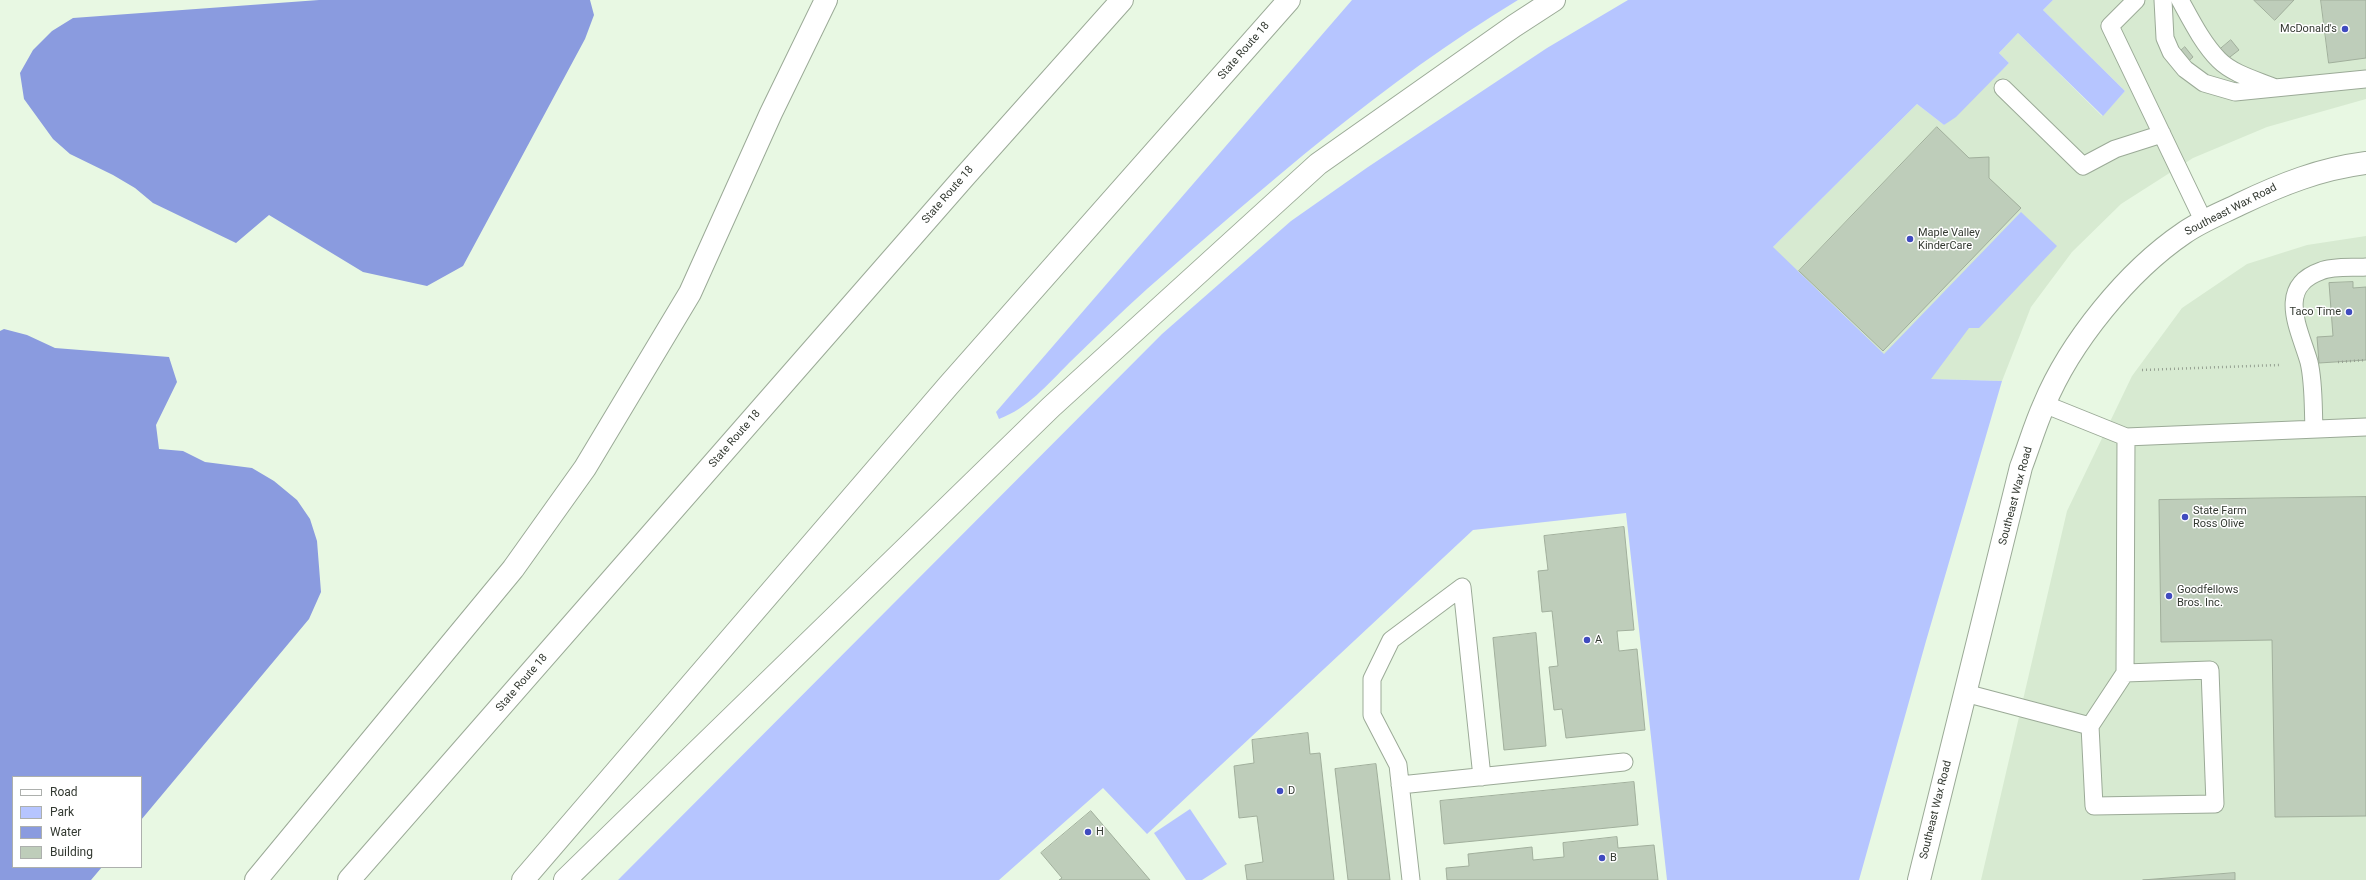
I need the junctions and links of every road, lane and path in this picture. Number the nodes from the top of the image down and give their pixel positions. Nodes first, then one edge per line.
1 (826, 0) edge
2 (1122, 0) edge
3 (1289, 0) edge
4 (1554, 0) edge
5 (2136, 0) edge
6 (2163, 0) edge
7 (2180, 0) edge
8 (2366, 79) edge
9 (2003, 88) dead end
10 (2275, 88) junction
11 (2162, 134) junction
12 (2366, 163) edge
13 (2204, 222) junction
14 (2366, 267) edge
15 (2366, 360) edge
16 (2309, 364) junction
17 (2142, 370) dead end
18 (2044, 404) junction
19 (2366, 427) edge
20 (2314, 429) junction
21 (2126, 437) junction
22 (2125, 673) junction
23 (1965, 693) junction
24 (2090, 726) junction
25 (1624, 762) dead end
26 (1482, 777) junction
27 (1400, 785) junction
28 (256, 880) edge
29 (349, 880) edge
30 (523, 880) edge
31 (565, 880) edge
32 (1411, 880) edge
33 (1919, 880) edge

1 - 28 main road
2 - 29 main road, State Route 18
3 - 30 main road, State Route 18
4 - 31 main road
5 - 11 lane
6 - 10 lane
7 - 10 lane
8 - 10 lane
9 - 11 lane
11 - 13 lane
12 - 13 main road, Southeast Wax Road
13 - 18 main road, Southeast Wax Road
14 - 16 lane
15 - 16 path
16 - 17 path
16 - 20 lane
18 - 21 lane
18 - 23 main road, Southeast Wax Road
19 - 20 lane
20 - 21 lane
21 - 22 lane
22 - 24 lane
22 - 24 lane
23 - 24 lane
23 - 33 main road, Southeast Wax Road
25 - 26 lane
26 - 27 lane
26 - 27 lane
27 - 32 lane

